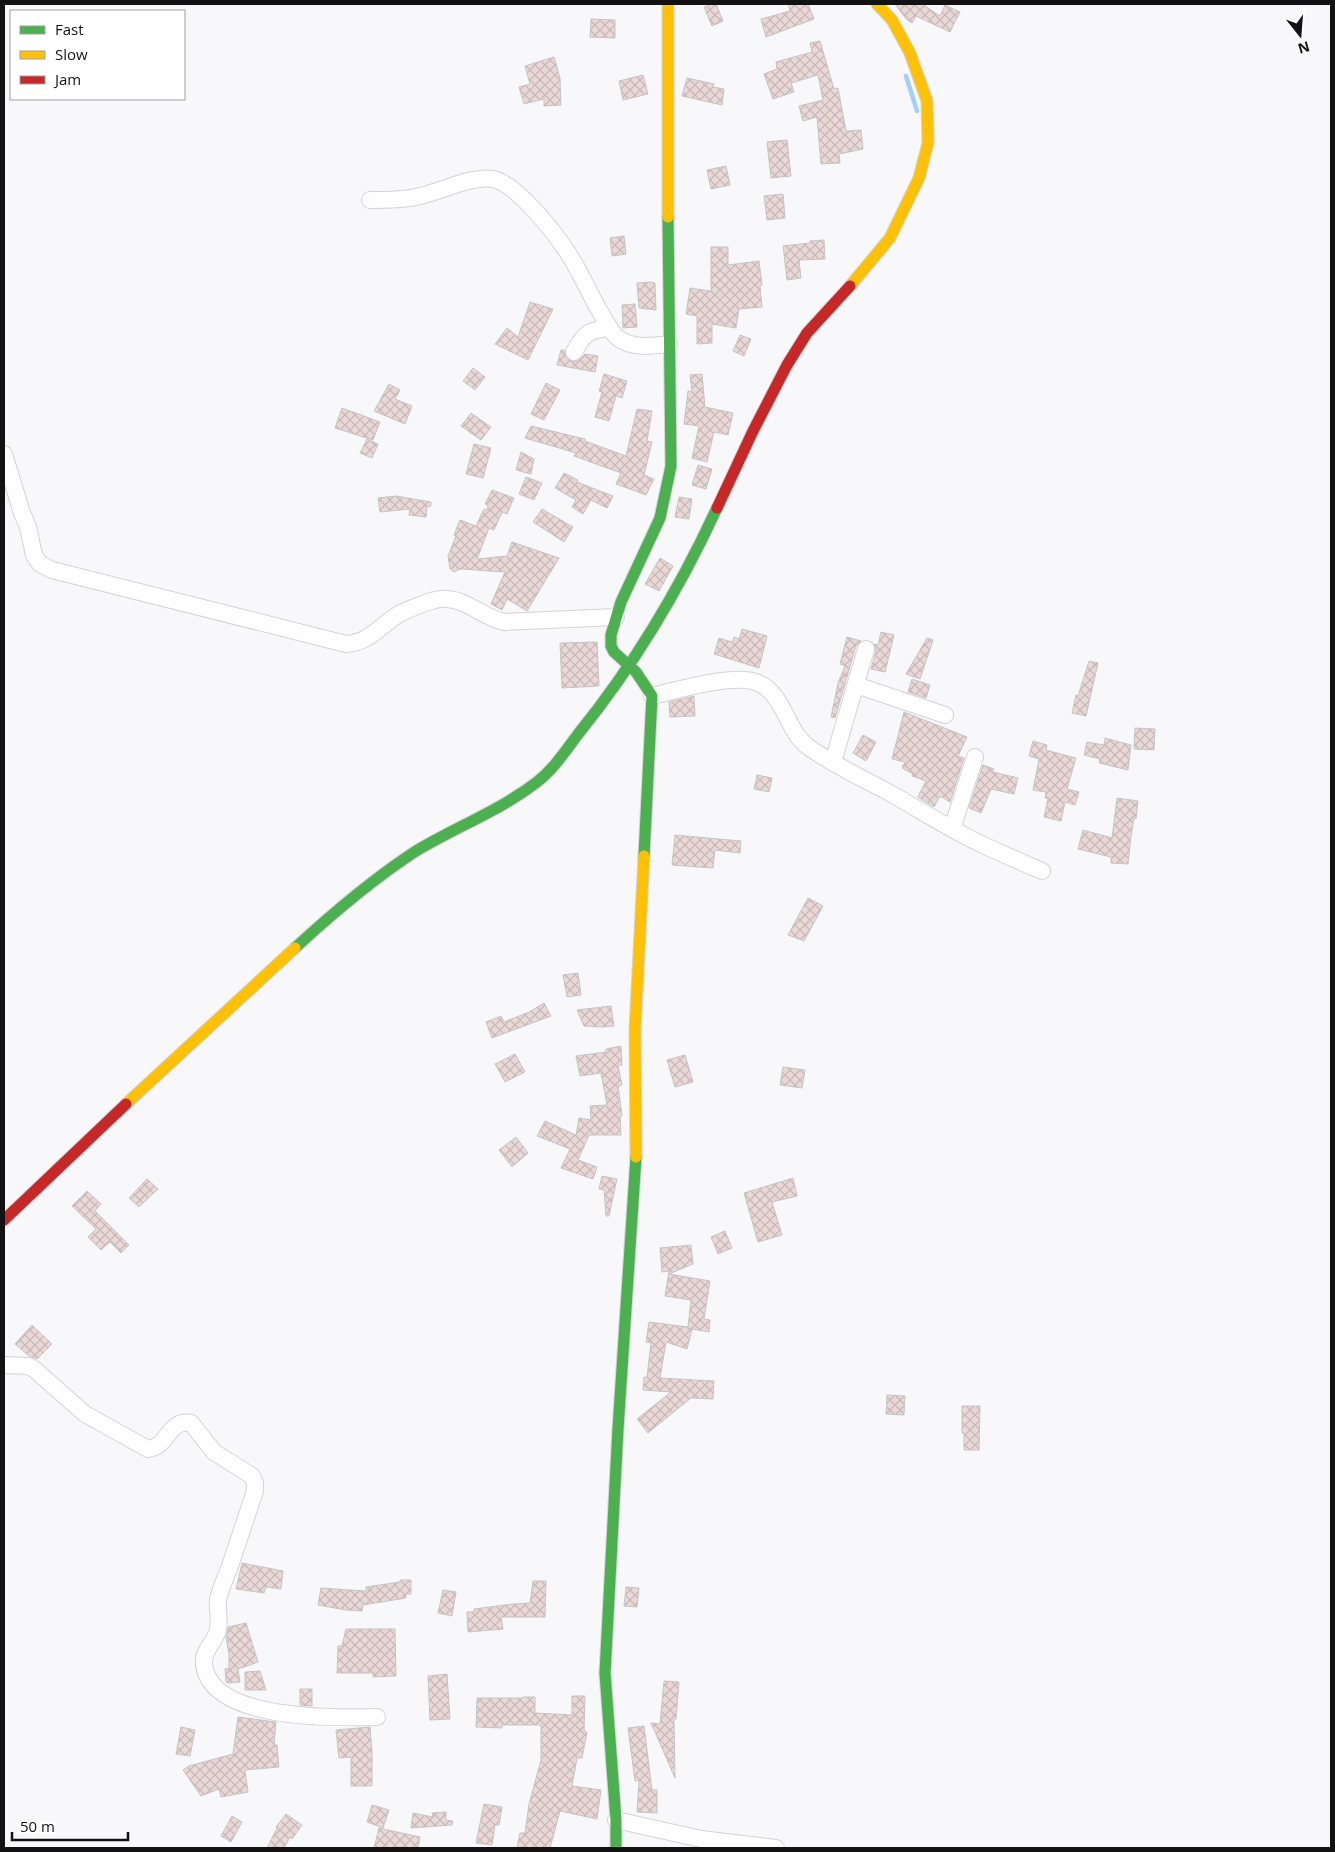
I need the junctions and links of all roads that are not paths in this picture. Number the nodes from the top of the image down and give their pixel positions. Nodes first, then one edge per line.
1 (668, 4) edge
2 (877, 4) edge
3 (370, 200) dead end
4 (609, 328) junction
5 (669, 344) junction
6 (574, 352) dead end
7 (4, 454) edge
8 (616, 617) junction
9 (866, 649) dead end
10 (627, 663) junction
11 (856, 685) junction
12 (652, 696) junction
13 (946, 716) dead end
14 (976, 758) dead end
15 (833, 762) junction
16 (952, 829) junction
17 (1042, 871) dead end
18 (4, 1220) edge
19 (4, 1365) edge
20 (377, 1717) dead end
21 (616, 1820) junction
22 (616, 1848) edge
23 (776, 1848) edge

1 - 5 main road
2 - 10 main road
3 - 4 street
4 - 5 street
4 - 6 street
5 - 8 main road
7 - 8 street
8 - 10 main road
9 - 11 street
10 - 12 main road
10 - 18 main road
11 - 13 street
11 - 15 street
12 - 15 street
12 - 21 main road
14 - 16 street
15 - 16 street
16 - 17 street
19 - 20 street
21 - 22 main road
21 - 23 street

